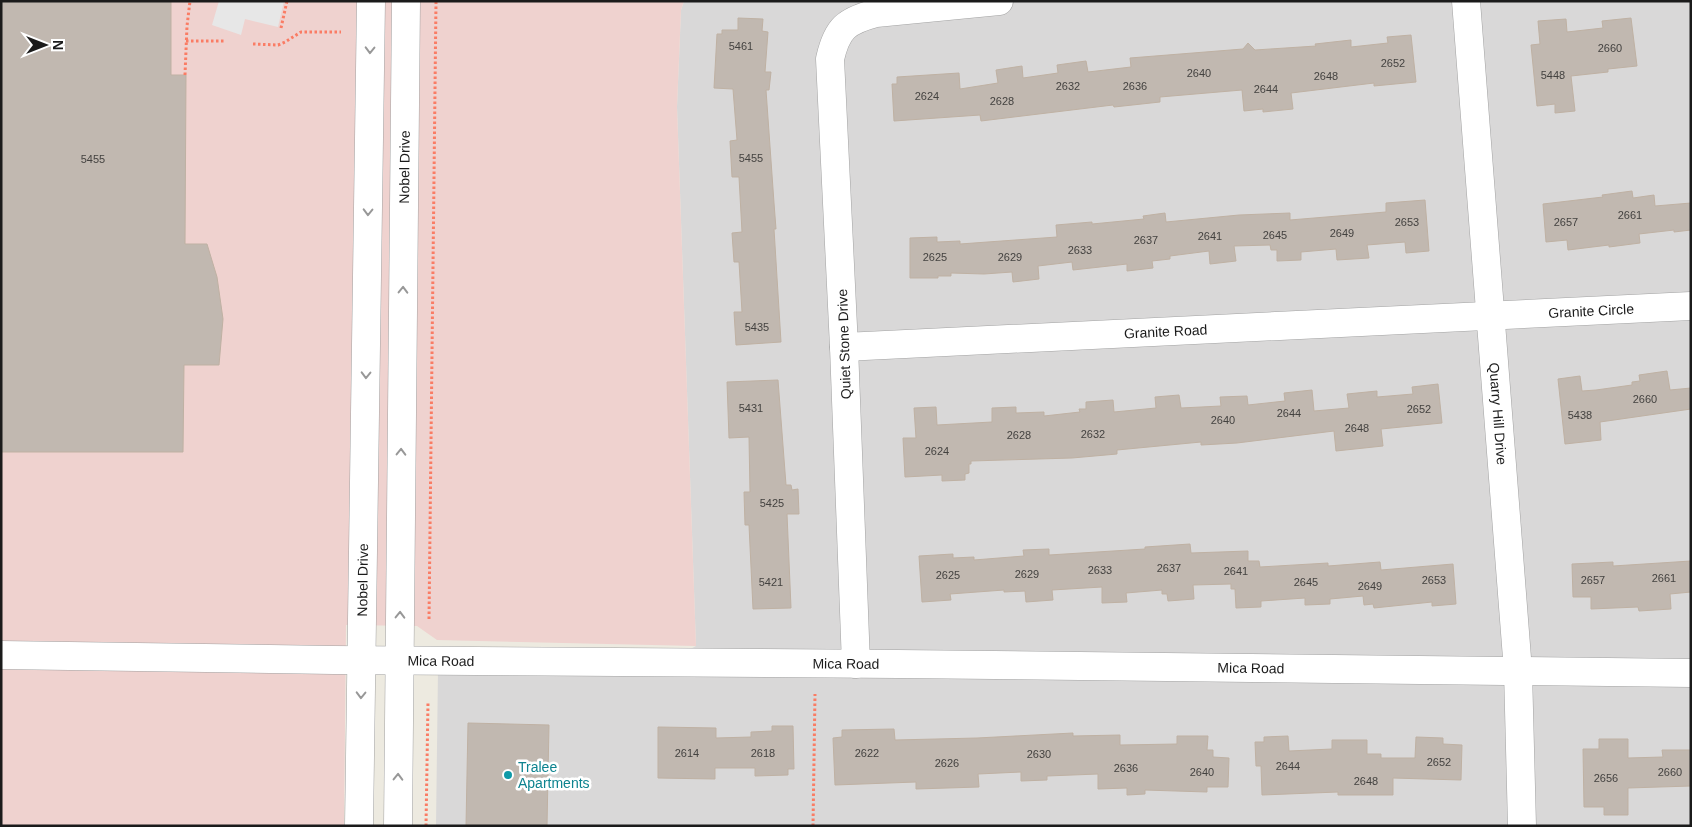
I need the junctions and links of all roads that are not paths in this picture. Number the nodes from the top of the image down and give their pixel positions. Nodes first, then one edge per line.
1 (371, 1) edge
2 (406, 1) edge
3 (998, 1) edge
4 (1466, 1) edge
5 (1691, 306) edge
6 (1489, 315) junction
7 (366, 334) junction
8 (402, 334) junction
9 (844, 347) junction
10 (1, 655) edge
11 (361, 660) junction
12 (400, 660) junction
13 (856, 664) junction
14 (1518, 671) junction
15 (1691, 673) edge
16 (359, 826) edge
17 (398, 826) edge
18 (1522, 826) edge

1 -> 7 street, Nobel Drive
8 -> 2 street, Nobel Drive
3 - 9 street, Quiet Stone Drive
4 - 6 street, Quarry Hill Drive
5 - 6 street, Granite Circle
6 - 9 street, Granite Road
6 - 14 street, Quarry Hill Drive
7 - 8 street
7 -> 11 street, Nobel Drive
12 -> 8 street, Nobel Drive
9 - 13 street, Quiet Stone Drive
10 - 11 street, Mica Road
11 - 12 street, Mica Road
11 -> 16 street, Nobel Drive
12 - 13 street, Mica Road
17 -> 12 street, Nobel Drive
13 - 14 street, Mica Road
14 - 15 street, Mica Road
14 - 18 street, Quarry Hill Drive

